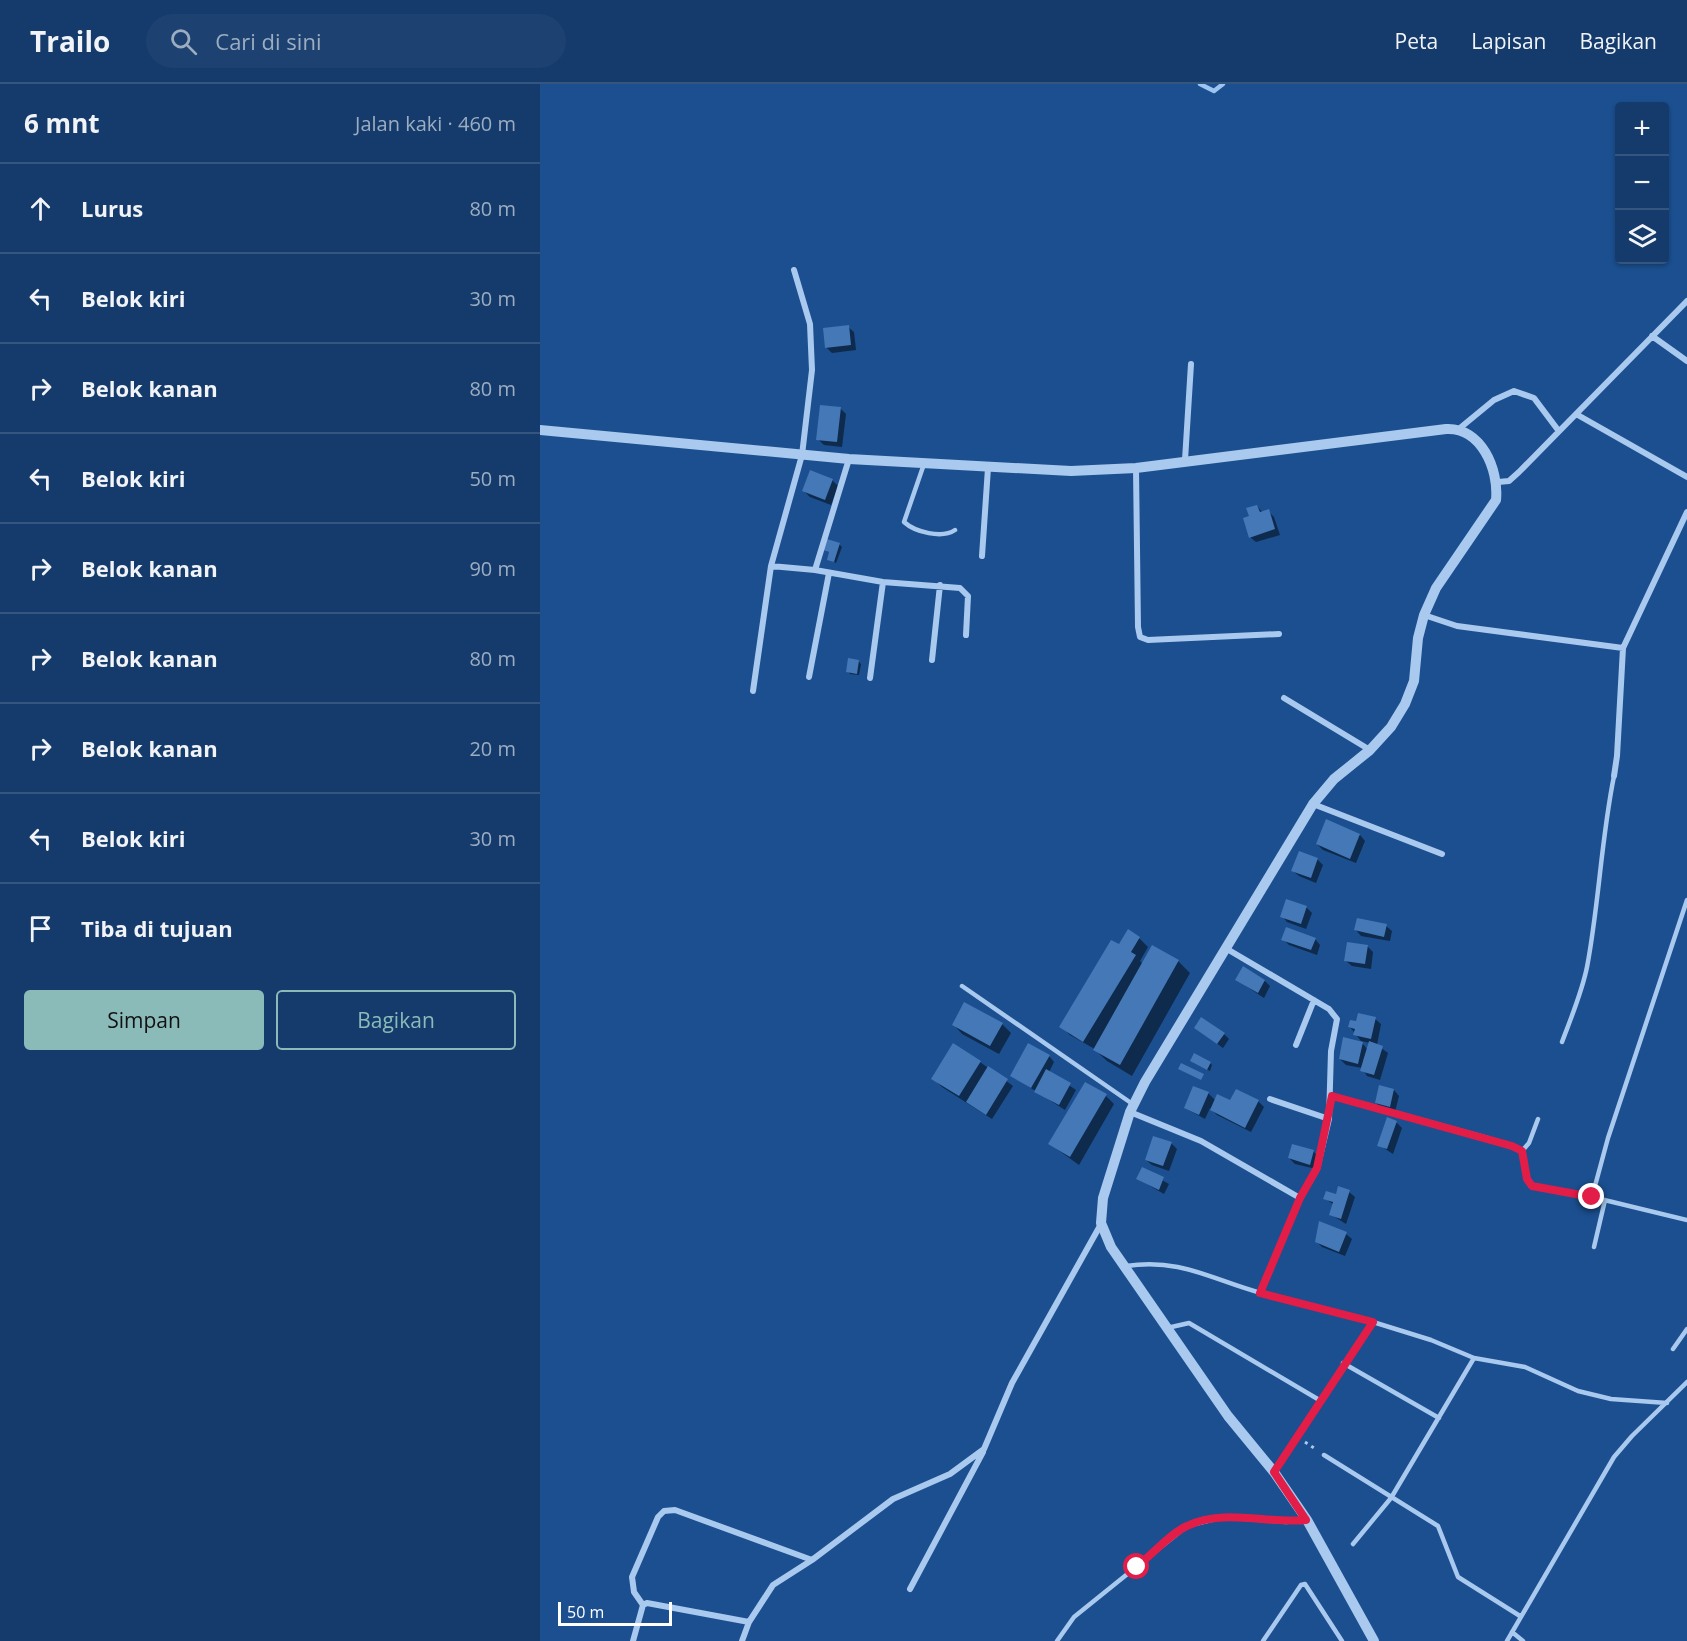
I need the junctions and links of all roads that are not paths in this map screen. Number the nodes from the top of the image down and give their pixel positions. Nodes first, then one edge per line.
1 (794, 270) dead end
2 (1687, 301) edge
3 (1652, 336) junction
4 (1687, 361) edge
5 (1191, 364) dead end
6 (1576, 414) junction
7 (1460, 428) junction
8 (540, 430) edge
9 (1558, 430) junction
10 (802, 455) junction
11 (849, 459) junction
12 (1185, 460) junction
13 (924, 464) junction
14 (988, 468) junction
15 (1136, 468) junction
16 (1687, 477) edge
17 (1498, 482) junction
18 (1687, 512) edge
19 (955, 530) dead end
20 (982, 556) dead end
21 (771, 566) junction
22 (815, 570) junction
23 (829, 573) junction
24 (884, 582) junction
25 (940, 585) junction
26 (1424, 615) junction
27 (1279, 634) dead end
28 (966, 635) dead end
29 (1623, 648) junction
30 (932, 660) dead end
31 (809, 677) dead end
32 (870, 678) dead end
33 (753, 691) dead end
34 (1284, 699) dead end
35 (1370, 750) junction
36 (1614, 776) joint
37 (1313, 804) junction
38 (1442, 854) dead end
39 (1687, 900) edge
40 (1227, 949) junction
41 (962, 986) dead end
42 (1314, 1000) junction
43 (1562, 1042) dead end
44 (1296, 1045) dead end
45 (1332, 1096) junction
46 (1270, 1099) dead end
47 (1132, 1108) junction
48 (1329, 1119) junction
49 (1538, 1119) dead end
50 (1488, 1139) joint
51 (1522, 1151) junction
52 (1592, 1197) junction
53 (1300, 1198) junction
54 (1605, 1200) junction
55 (1687, 1220) edge
56 (1101, 1223) junction
57 (1594, 1247) dead end
58 (1124, 1266) junction
59 (1260, 1293) junction
60 (1373, 1322) junction
61 (1167, 1328) junction
62 (1687, 1329) edge
63 (1673, 1349) dead end
64 (1474, 1358) junction
65 (1343, 1364) junction
66 (1687, 1382) edge
67 (1322, 1401) junction
68 (1667, 1403) junction
69 (1439, 1418) junction
70 (984, 1449) junction
71 (1324, 1455) road end
72 (1274, 1472) junction
73 (1391, 1498) junction
74 (1306, 1520) junction
75 (1353, 1544) dead end
76 (812, 1560) junction
77 (910, 1589) dead end
78 (643, 1605) junction
79 (1520, 1616) junction
80 (749, 1622) junction
81 (1512, 1632) junction
82 (633, 1641) edge
83 (742, 1641) edge
84 (1057, 1641) edge
85 (1263, 1641) edge
86 (1342, 1641) edge
87 (1374, 1641) edge
88 (1507, 1641) edge
89 (1523, 1641) edge

1 - 10 street
2 - 3 street
3 - 4 street
3 - 6 street
5 - 12 street
6 - 9 street
6 - 16 street
7 - 9 street
7 - 12 street
7 - 17 street
8 - 10 street
9 - 17 street
10 - 11 street
10 - 21 street
11 - 13 street
11 - 22 street
12 - 15 street
13 - 14 street
13 - 19 lane
14 - 15 street
14 - 20 street
15 - 27 street
17 - 26 street
18 - 29 street
21 - 22 street
21 - 33 street
22 - 23 street
23 - 24 street
23 - 31 street
24 - 25 street
24 - 32 street
25 - 28 street
25 - 30 street
26 - 29 street
26 - 35 street
29 - 36 street
34 - 35 street
35 - 37 street
36 - 43 lane
37 - 38 street
37 - 40 street
39 - 52 lane
40 - 42 street
40 - 47 street
41 - 47 lane
42 - 44 street
42 - 45 street
45 - 48 street
45 - 50 street
46 - 48 street
47 - 53 street
47 - 56 street
48 - 53 street
49 - 51 lane
50 - 51 lane
51 - 52 lane
52 - 54 lane
53 - 59 street
54 - 55 lane
54 - 57 lane
56 - 58 street
56 - 70 street
58 - 59 lane
58 - 61 street
59 - 60 lane
60 - 64 lane
60 - 65 lane
61 - 67 lane
61 - 72 street
62 - 63 lane
64 - 68 lane
64 - 69 lane
65 - 67 lane
65 - 69 lane
66 - 68 lane
67 - 72 lane
68 - 79 lane
69 - 73 lane
70 - 76 street
70 - 77 street
71 - 73 lane
72 - 74 street
73 - 75 lane
73 - 79 lane
74 - 84 lane
74 - 87 street
76 - 78 street
76 - 80 street
78 - 80 street
78 - 82 street
79 - 81 lane
80 - 83 street
81 - 88 lane
81 - 89 lane
85 - 86 lane

